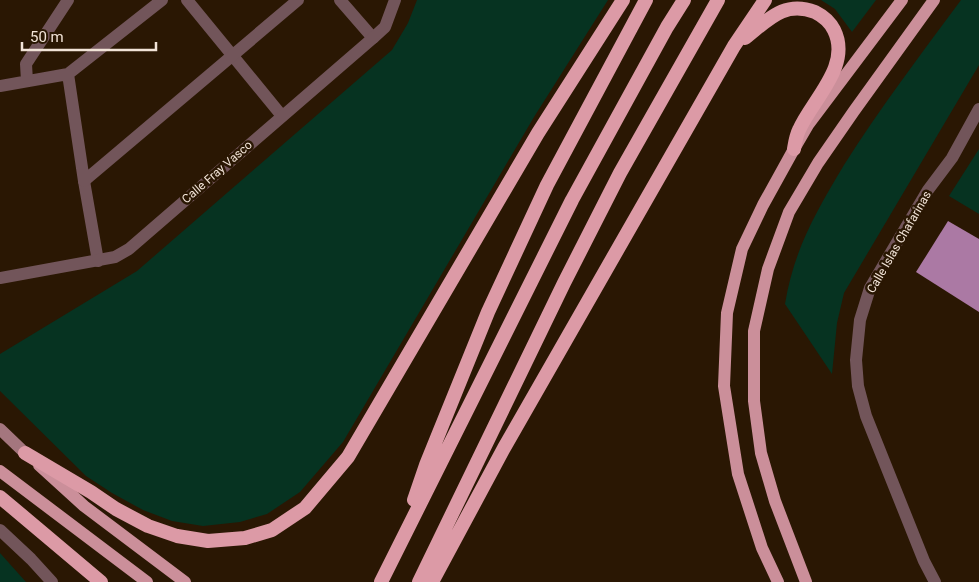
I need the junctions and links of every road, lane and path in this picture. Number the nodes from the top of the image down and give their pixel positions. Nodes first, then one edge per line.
1 (68, 0) edge
2 (162, 0) edge
3 (187, 0) edge
4 (298, 0) edge
5 (340, 0) edge
6 (395, 0) edge
7 (622, 0) edge
8 (646, 0) edge
9 (684, 0) edge
10 (718, 0) edge
11 (764, 0) edge
12 (902, 0) edge
13 (934, 0) edge
14 (373, 38) junction
15 (734, 46) junction
16 (232, 55) junction
17 (68, 74) junction
18 (27, 81) junction
19 (0, 86) edge
20 (979, 109) edge
21 (282, 116) junction
22 (794, 149) junction
23 (84, 181) junction
24 (98, 261) junction
25 (0, 278) edge
26 (0, 429) edge
27 (25, 453) junction
28 (0, 471) edge
29 (0, 497) edge
30 (0, 530) edge
31 (399, 546) junction
32 (52, 582) edge
33 (102, 582) edge
34 (147, 582) edge
35 (185, 582) edge
36 (381, 582) edge
37 (419, 582) edge
38 (432, 582) edge
39 (778, 582) edge
40 (806, 582) edge
41 (935, 582) edge

1 - 18 street
2 - 17 street
3 - 16 street
4 - 16 street
5 - 14 street
6 - 14 street, Calle Fray Vasco
7 - 27 highway
8 - 31 highway
9 - 31 highway
10 - 37 highway
11 - 15 highway
12 - 22 main road
13 - 40 main road
14 - 21 street, Calle Fray Vasco
15 - 22 highway
15 - 38 highway
16 - 21 street
16 - 23 street
17 - 18 street
17 - 23 street
18 - 19 street
20 - 41 street, Calle Islas Chafarinas
21 - 24 street, Calle Fray Vasco
22 - 39 main road
23 - 24 street
24 - 25 street, Calle Fray Vasco
26 - 27 main road
27 - 35 main road
28 - 34 main road
29 - 33 highway
30 - 32 street
31 - 36 highway

